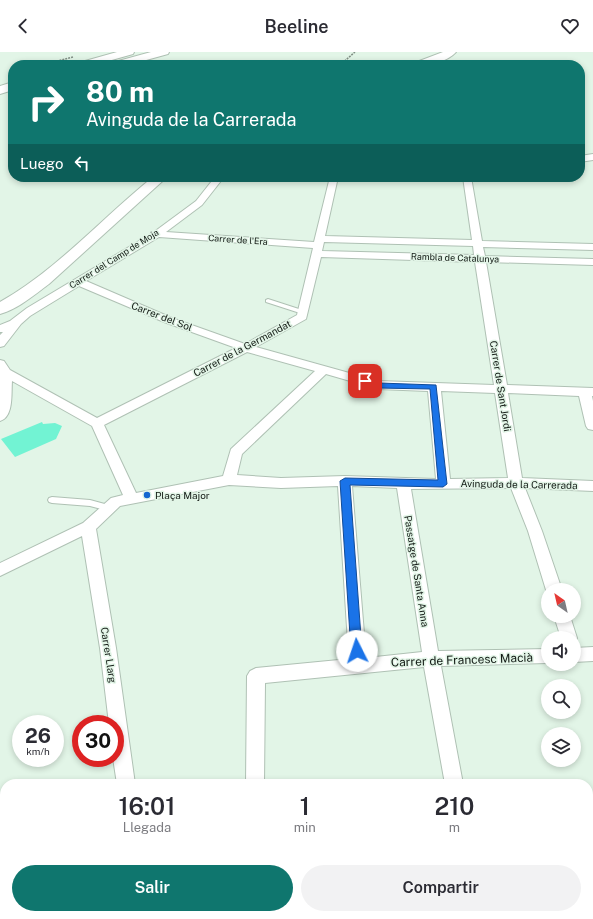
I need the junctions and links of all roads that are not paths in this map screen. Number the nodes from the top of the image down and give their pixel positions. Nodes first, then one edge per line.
1 (130, 52) edge
2 (164, 52) edge
3 (456, 54) edge
4 (79, 60) edge
5 (134, 60) edge
6 (434, 60) edge
7 (447, 60) edge
8 (155, 182) edge
9 (216, 182) edge
10 (333, 182) edge
11 (468, 182) edge
12 (157, 234) junction
13 (478, 244) junction
14 (318, 246) junction
15 (593, 247) edge
16 (480, 259) junction
17 (593, 262) edge
18 (79, 282) junction
19 (268, 302) dead end
20 (0, 309) edge
21 (303, 312) junction
22 (15, 324) junction
23 (0, 329) edge
24 (0, 343) edge
25 (246, 348) junction
26 (324, 370) junction
27 (2, 371) edge
28 (434, 387) junction
29 (501, 389) junction
30 (589, 392) edge
31 (0, 417) edge
32 (97, 423) junction
33 (593, 426) edge
34 (229, 480) junction
35 (345, 481) junction
36 (403, 483) junction
37 (516, 483) junction
38 (443, 484) junction
39 (593, 486) edge
40 (132, 499) junction
41 (52, 500) dead end
42 (109, 508) junction
43 (88, 527) junction
44 (0, 570) edge
45 (552, 583) edge
46 (541, 656) edge
47 (431, 659) junction
48 (358, 666) junction
49 (125, 779) edge
50 (255, 779) edge
51 (453, 779) edge

1 - 4 highway
2 - 5 highway
3 - 6 street
3 - 7 street
8 - 20 street
9 - 12 street, Carrer del Camp de Moja
10 - 14 street
11 - 13 street, Carrer de Sant Jordi
12 - 14 street, Carrer de l'Era
12 - 18 street, Carrer del Camp de Moja
13 - 14 street, Rambla de Catalunya
13 - 15 street, Rambla de Catalunya
13 - 16 street, Carrer de Sant Jordi
14 - 16 street, Rambla de Catalunya
14 - 21 street
16 - 17 street, Rambla de Catalunya
16 - 29 street, Carrer de Sant Jordi
18 - 22 street, Carrer del Camp de Moja
18 - 25 street, Carrer del Sol
19 - 21 lane
21 - 25 street, Carrer de la Germandat
22 - 23 street, Carrer del Camp de Moja
22 - 24 street
25 - 26 street, Carrer del Sol
25 - 32 street, Carrer de la Germandat
26 - 28 street, Carrer del Sol
26 - 34 street
27 - 31 street
27 - 32 street
28 - 29 street, Carrer del Sol
28 - 38 street
29 - 30 street, Carrer del Sol
29 - 37 street, Carrer de Sant Jordi
30 - 33 street
32 - 40 street
34 - 35 street, Avinguda de la Carrerada
34 - 40 street
35 - 36 street, Avinguda de la Carrerada
35 - 48 street
36 - 38 street, Avinguda de la Carrerada
36 - 47 street, Passatge de Santa Anna
37 - 38 street, Avinguda de la Carrerada
37 - 39 street, Avinguda de la Carrerada
37 - 45 street, Carrer de Sant Jordi
40 - 42 street
41 - 42 lane
42 - 43 street
43 - 44 street
43 - 49 street, Carrer Llarg
46 - 47 street, Carrer de Francesc Macià
47 - 48 street, Carrer de Francesc Macià
47 - 51 street, Passatge de Santa Anna
48 - 50 street, Carrer de Francesc Macià

